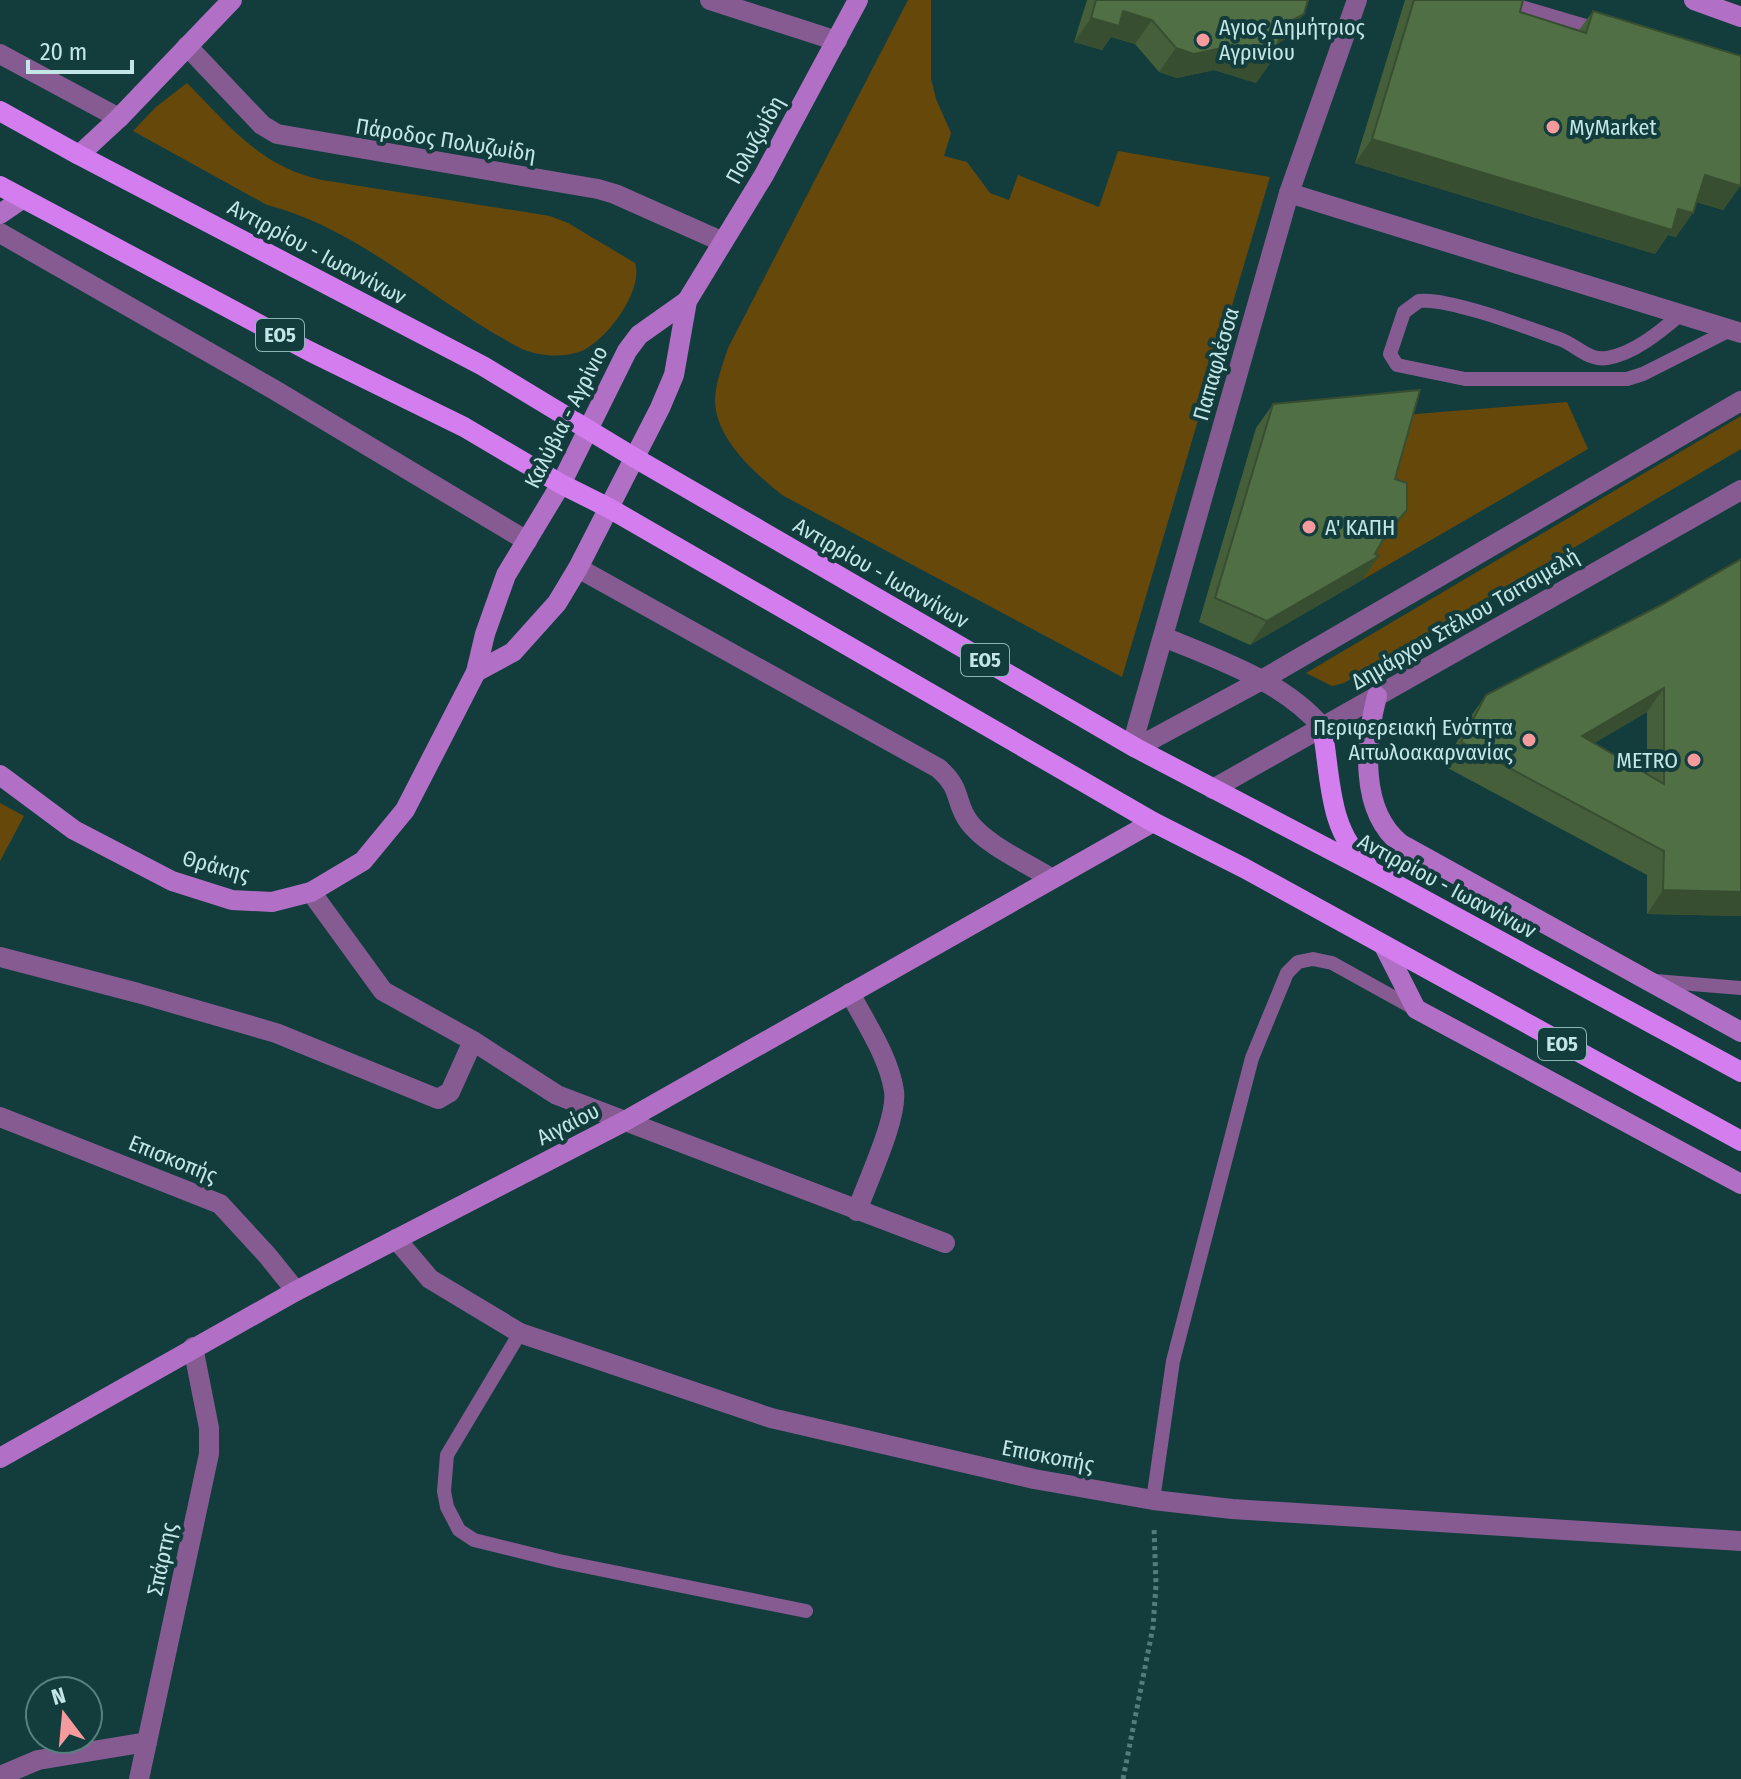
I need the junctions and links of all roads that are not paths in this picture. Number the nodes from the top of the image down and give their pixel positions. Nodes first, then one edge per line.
1 (232, 0) edge
2 (710, 0) edge
3 (858, 0) edge
4 (1357, 0) edge
5 (1498, 0) edge
6 (1694, 0) edge
7 (1741, 17) edge
8 (1613, 34) edge
9 (837, 41) junction
10 (187, 46) junction
11 (0, 54) edge
12 (0, 111) edge
13 (119, 118) junction
14 (79, 155) junction
15 (0, 186) edge
16 (1289, 193) junction
17 (22, 199) junction
18 (0, 214) edge
19 (0, 233) edge
20 (723, 242) junction
21 (687, 301) junction
22 (1681, 314) junction
23 (1736, 331) edge
24 (1741, 401) edge
25 (590, 429) junction
26 (635, 458) junction
27 (561, 484) junction
28 (1741, 490) edge
29 (609, 508) junction
30 (527, 541) junction
31 (578, 568) junction
32 (1164, 637) junction
33 (476, 672) junction
34 (1260, 681) junction
35 (1377, 696) junction
36 (1322, 727) junction
37 (1134, 746) junction
38 (0, 775) edge
39 (1213, 789) junction
40 (1153, 822) junction
41 (1052, 879) junction
42 (1386, 879) junction
43 (311, 892) junction
44 (1384, 946) junction
45 (0, 957) edge
46 (1647, 980) junction
47 (1741, 988) edge
48 (850, 993) junction
49 (1416, 1009) junction
50 (1741, 1032) edge
51 (473, 1041) junction
52 (1741, 1072) edge
53 (0, 1117) edge
54 (625, 1121) junction
55 (1741, 1141) edge
56 (1741, 1184) edge
57 (857, 1211) junction
58 (396, 1239) junction
59 (945, 1243) dead end
60 (296, 1291) junction
61 (520, 1333) junction
62 (193, 1347) junction
63 (0, 1458) edge
64 (1153, 1500) junction
65 (1741, 1541) edge
66 (806, 1611) dead end
67 (147, 1742) junction
68 (0, 1776) edge
69 (139, 1779) edge

1 - 10 street
2 - 9 street
3 - 9 street, Πολυζωίδη
4 - 16 street, Παπαφλέσσα
5 - 8 lane
6 - 7 street
9 - 20 street, Πολυζωίδη
10 - 13 street
10 - 20 street, Πάροδος Πολυζωίδη
11 - 13 street
12 - 14 main road, Αντιρρίου - Ιωαννίνων / ΕΟ5
13 - 14 street
14 - 25 main road, Αντιρρίου - Ιωαννίνων / ΕΟ5
15 - 17 main road, ΕΟ5
16 - 22 street
16 - 32 street, Παπαφλέσσα
17 - 18 street
17 - 27 main road, ΕΟ5
19 - 30 street
20 - 21 street, Πολυζωίδη
21 - 25 street, Καλύβια - Αγρίνιο
21 - 26 street
22 - 23 street
22 - 23 lane
24 - 34 street
25 - 26 main road, Αντιρρίου - Ιωαννίνων / ΕΟ5
25 - 27 street, Καλύβια - Αγρίνιο
26 - 29 street
26 - 37 main road, Αντιρρίου - Ιωαννίνων / ΕΟ5
27 - 29 main road, ΕΟ5
27 - 30 street, Καλύβια - Αγρίνιο
28 - 35 street, Δημάρχου Στέλιου Τσιτσιμελή
29 - 31 street
29 - 40 main road, ΕΟ5
30 - 33 street, Καλύβια - Αγρίνιο
31 - 33 street
31 - 41 street
32 - 34 street
32 - 37 street, Παπαφλέσσα
33 - 43 street, Θράκης
34 - 36 street
34 - 37 street
35 - 36 street, Δημάρχου Στέλιου Τσιτσιμελή
35 - 46 street
36 - 39 street, Δημάρχου Στέλιου Τσιτσιμελή
36 - 42 main road
37 - 39 main road, Αντιρρίου - Ιωαννίνων / ΕΟ5
38 - 43 street, Θράκης
39 - 42 main road, Αντιρρίου - Ιωαννίνων / ΕΟ5
40 - 41 street, Αιγαίου
40 - 44 main road, ΕΟ5
41 - 48 street, Αιγαίου
42 - 52 main road, Αντιρρίου - Ιωαννίνων / ΕΟ5
43 - 51 street
44 - 49 street
44 - 55 main road, ΕΟ5
45 - 51 street
46 - 47 lane
46 - 50 street
48 - 54 street, Αιγαίου
48 - 57 street
49 - 56 street
49 - 64 lane
51 - 54 street
53 - 60 street, Επισκοπής
54 - 57 street
54 - 58 street, Αιγαίου
57 - 59 street
58 - 60 street, Αιγαίου
58 - 61 street, Επισκοπής
60 - 62 street, Αιγαίου
61 - 64 street, Επισκοπής
61 - 66 lane
62 - 63 street, Αιγαίου
62 - 67 street, Σπάρτης
64 - 65 street, Επισκοπής
67 - 68 street
67 - 69 street, Σπάρτης

